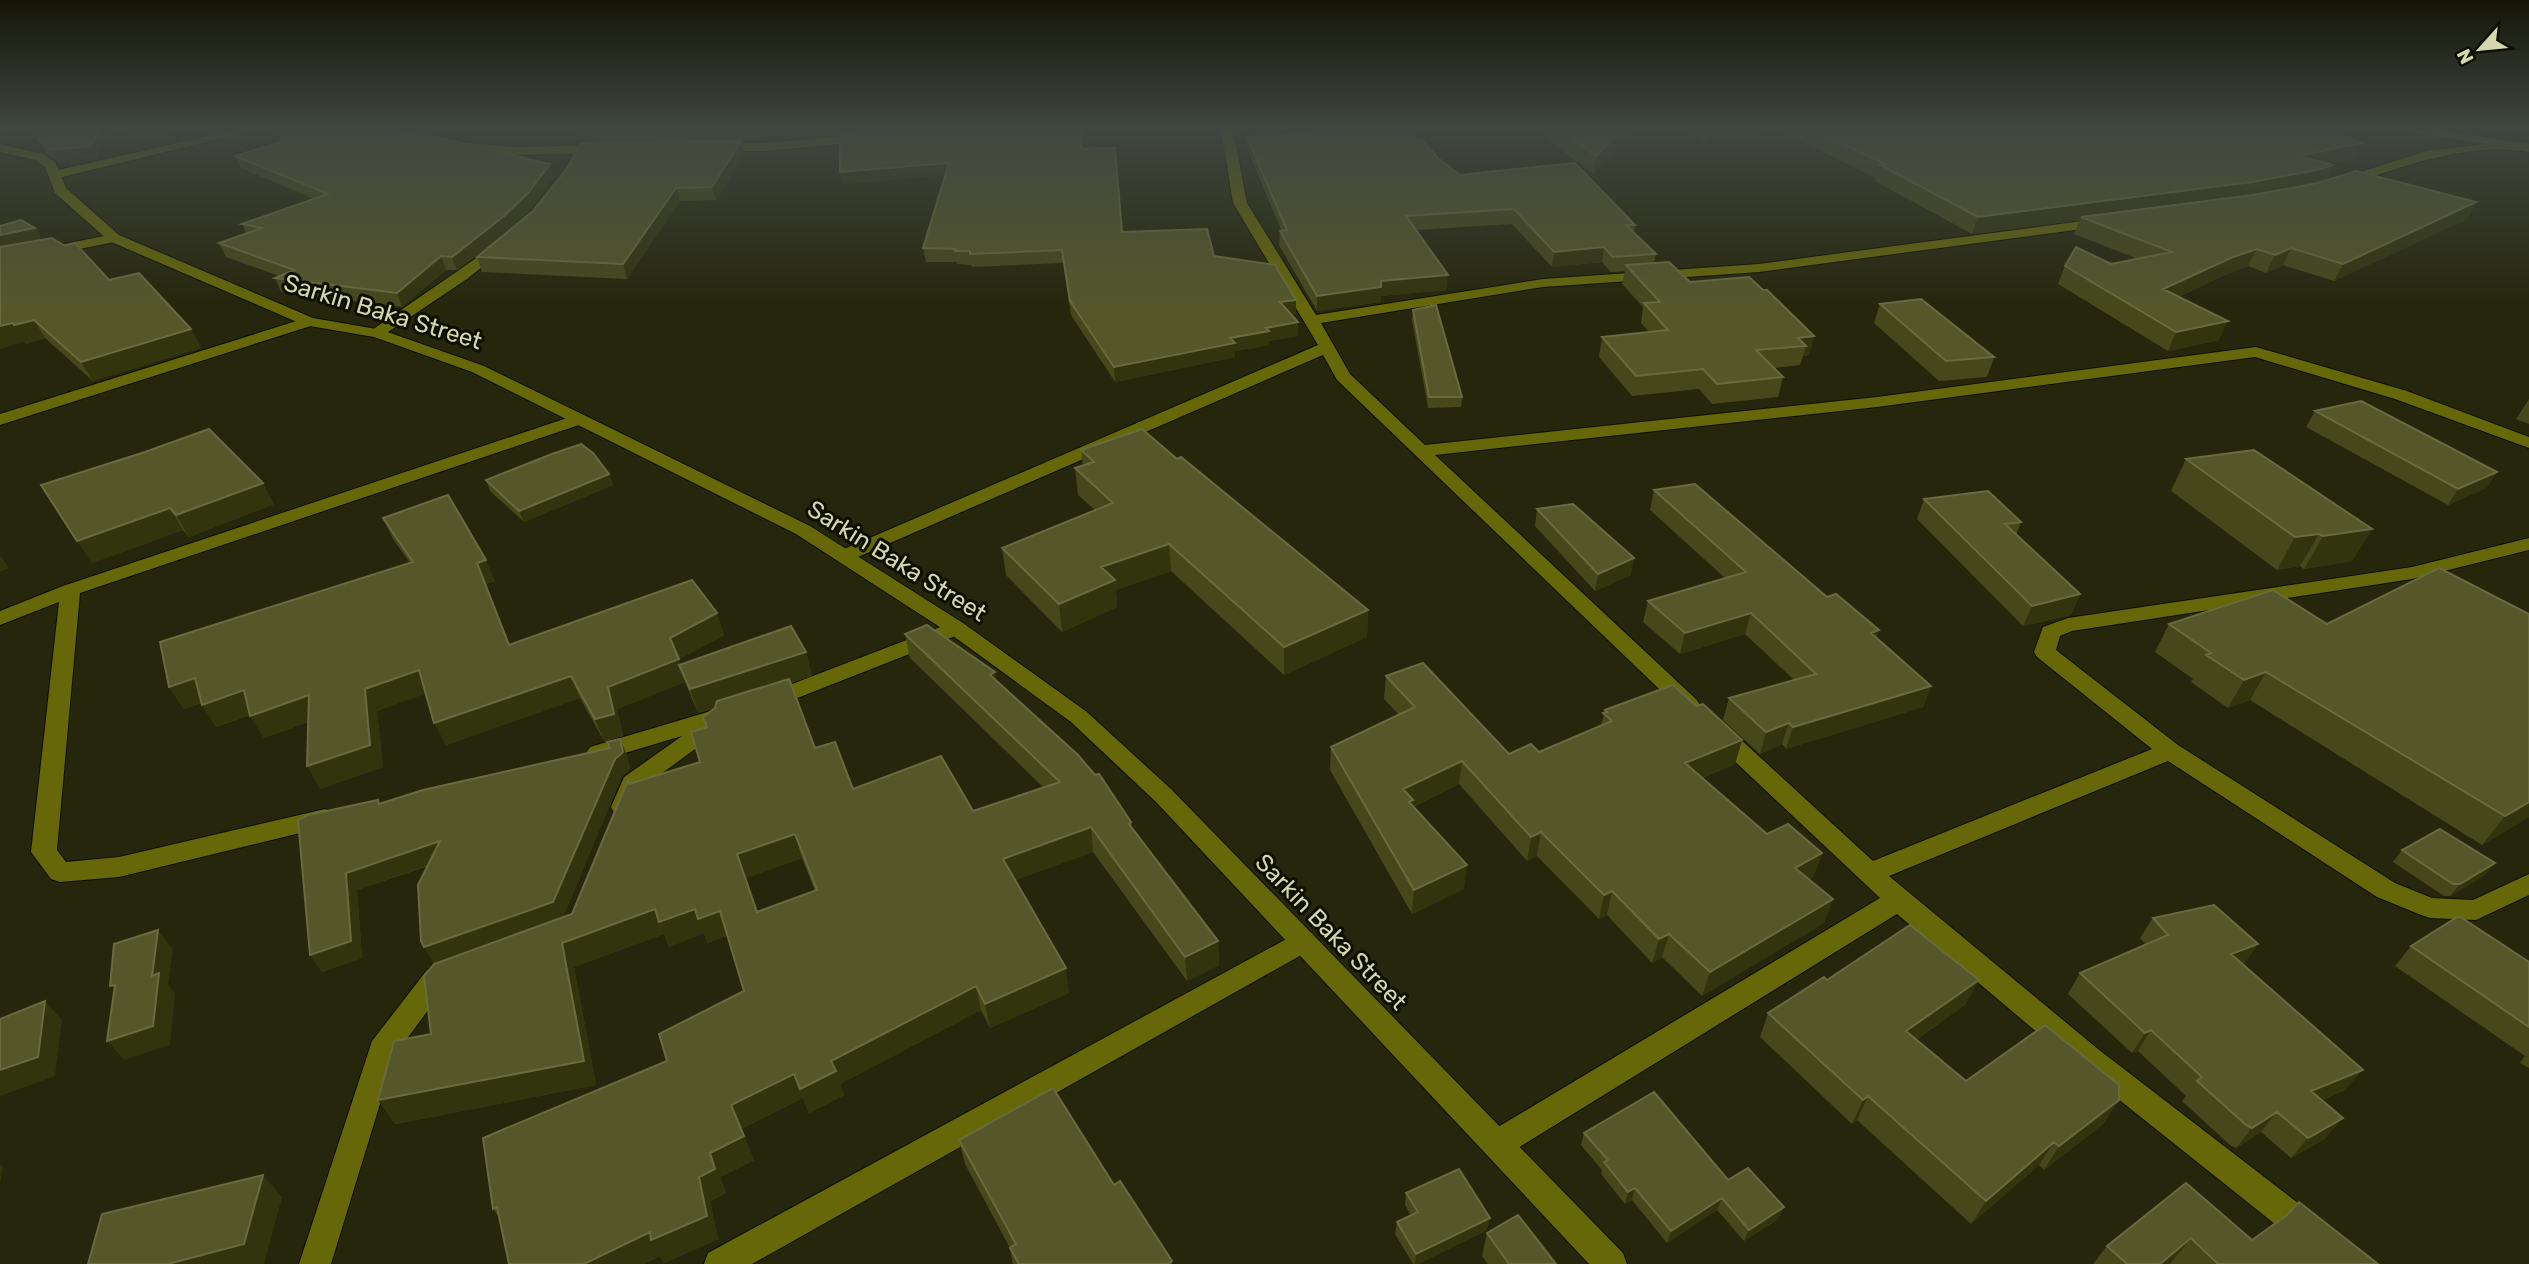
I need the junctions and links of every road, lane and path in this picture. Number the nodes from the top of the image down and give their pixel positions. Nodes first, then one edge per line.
1 (59, 188) edge
2 (1237, 188) edge
3 (2123, 220) edge
4 (510, 237) edge
5 (114, 238) junction
6 (0, 261) edge
7 (1312, 320) junction
8 (309, 322) junction
9 (377, 333) junction
10 (1327, 347) junction
11 (579, 419) junction
12 (0, 420) edge
13 (2529, 443) edge
14 (1421, 451) junction
15 (2529, 544) edge
16 (844, 556) junction
17 (70, 590) junction
18 (0, 619) edge
19 (956, 628) junction
20 (729, 714) junction
21 (2170, 751) junction
22 (581, 757) edge
23 (350, 812) edge
24 (613, 832) edge
25 (1868, 874) junction
26 (2529, 884) edge
27 (1898, 900) junction
28 (1303, 941) junction
29 (472, 966) edge
30 (1499, 1143) junction
31 (315, 1264) edge
32 (720, 1264) edge
33 (1611, 1264) edge
34 (2351, 1264) edge

1 - 5 street, Sarkin Baka Street
2 - 7 street
3 - 7 street
4 - 9 street
5 - 6 street
5 - 8 street, Sarkin Baka Street
7 - 10 street
8 - 9 street, Sarkin Baka Street
8 - 12 street
9 - 11 street, Sarkin Baka Street
10 - 14 street
10 - 16 street
11 - 16 street, Sarkin Baka Street
11 - 17 street
13 - 14 street
14 - 25 street
15 - 21 street
16 - 19 street, Sarkin Baka Street
17 - 18 street
17 - 23 street
19 - 20 street
19 - 28 street, Sarkin Baka Street
20 - 22 street
20 - 24 street
21 - 25 street
21 - 26 street
25 - 27 street
27 - 30 street
27 - 34 street
28 - 30 street, Sarkin Baka Street
28 - 32 street
29 - 31 street
30 - 33 street, Sarkin Baka Street

